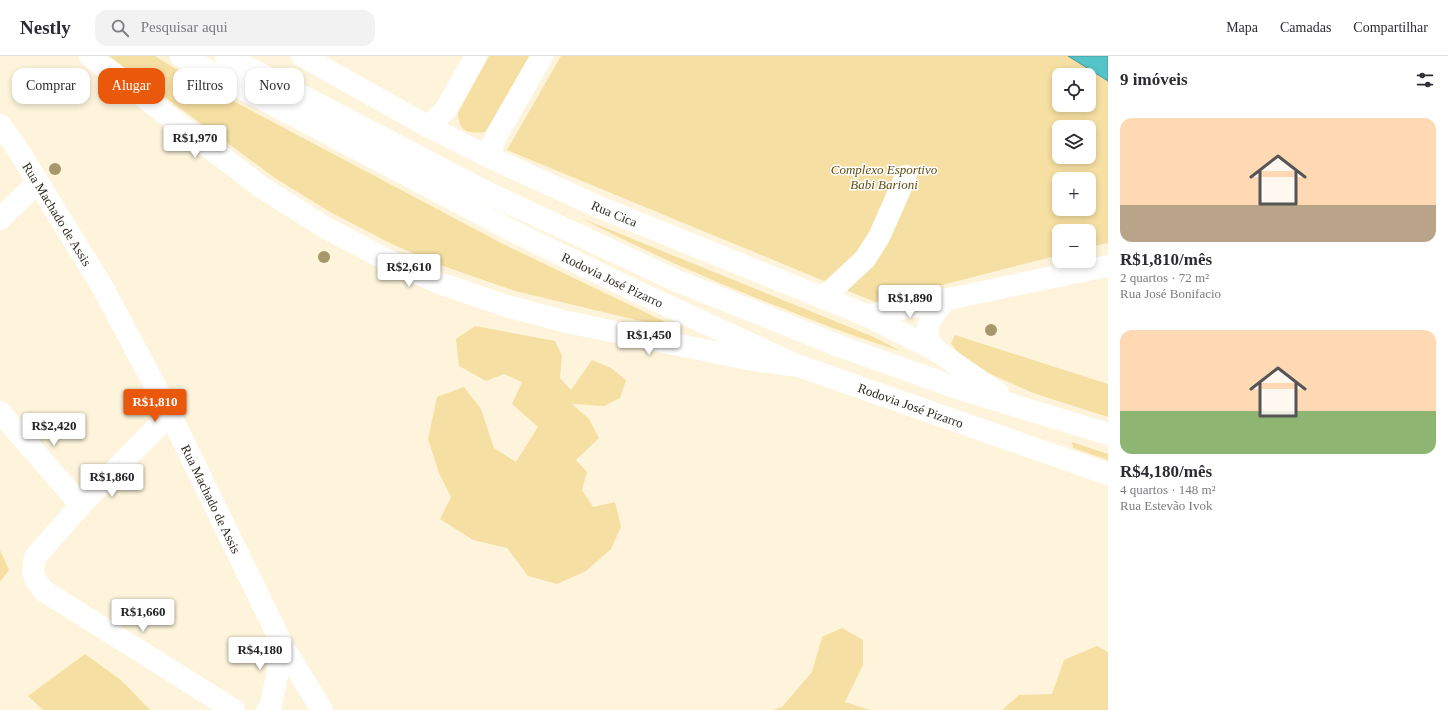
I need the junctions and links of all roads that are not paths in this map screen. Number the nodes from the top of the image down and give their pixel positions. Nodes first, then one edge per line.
1 (90, 56) edge
2 (181, 56) edge
3 (226, 56) edge
4 (302, 56) edge
5 (476, 56) edge
6 (542, 56) edge
7 (0, 125) edge
8 (429, 127) junction
9 (489, 157) junction
10 (906, 176) dead end
11 (38, 182) junction
12 (0, 219) edge
13 (1108, 266) edge
14 (823, 298) junction
15 (946, 300) junction
16 (868, 316) junction
17 (937, 351) junction
18 (796, 365) junction
19 (1017, 407) junction
20 (0, 412) edge
21 (170, 414) junction
22 (1108, 434) edge
23 (1108, 474) edge
24 (81, 505) junction
25 (283, 646) junction
26 (234, 710) edge
27 (267, 710) edge
28 (322, 710) edge

1 - 18 street
2 - 18 street, Rodovia José Pizarro
3 - 19 street, Rodovia José Pizarro
4 - 8 street, Rua Cica
5 - 8 street
6 - 9 street
7 - 11 street, Rua Machado de Assis
8 - 9 street, Rua Cica
9 - 14 street, Rua Cica
10 - 14 street
11 - 12 street
11 - 21 street, Rua Machado de Assis
13 - 15 street
14 - 16 street, Rua Cica
15 - 16 street
15 - 17 street
16 - 17 street, Rua Cica
17 - 19 street, Rua Cica
18 - 23 street, Rodovia José Pizarro
19 - 22 street, Rodovia José Pizarro
20 - 24 street
21 - 24 street
21 - 25 street, Rua Machado de Assis
24 - 26 street
25 - 27 street
25 - 28 street, Rua Machado de Assis

